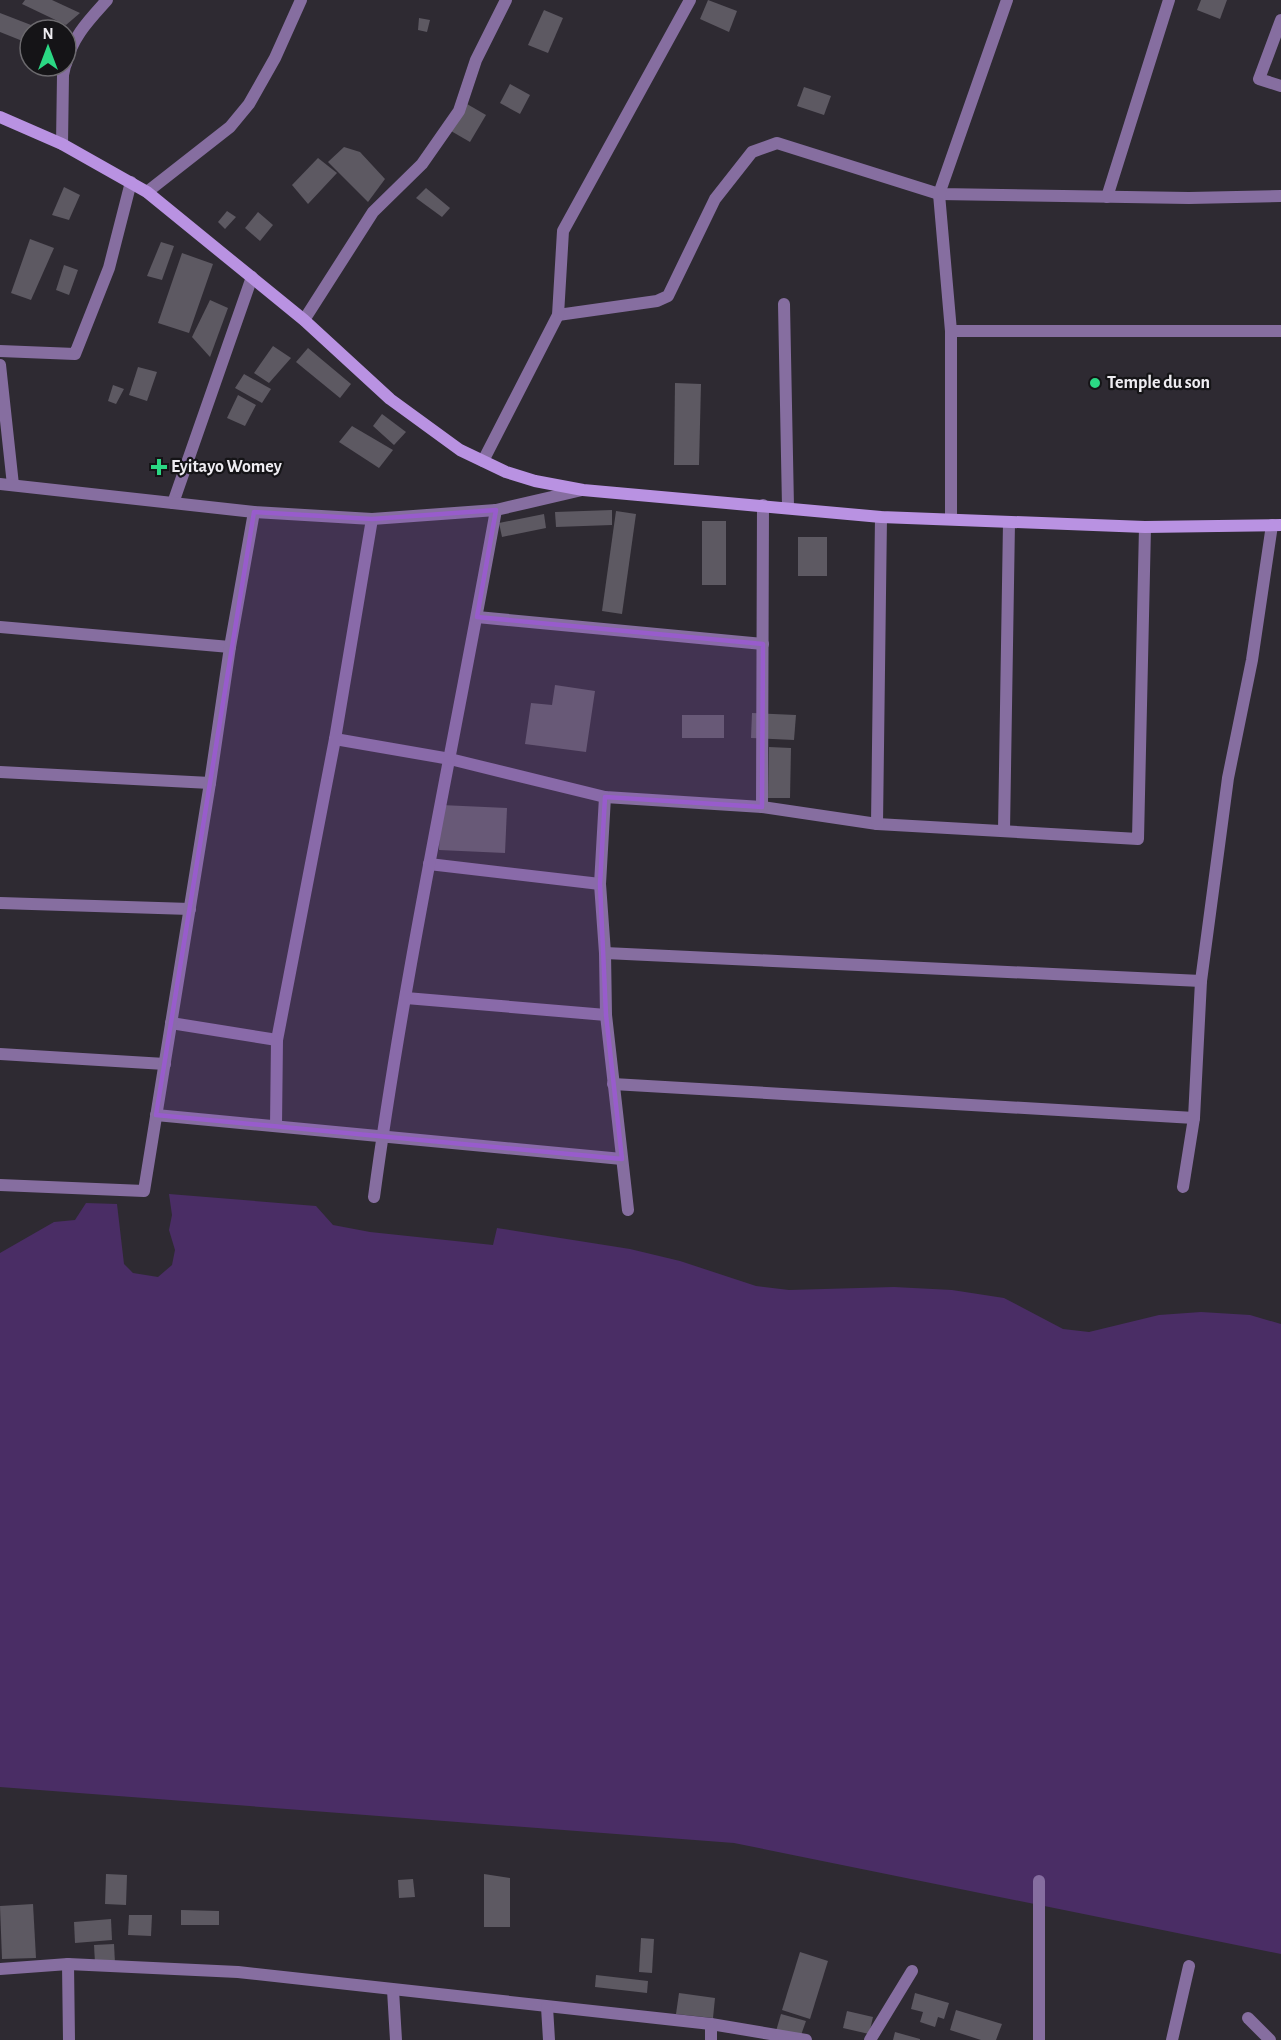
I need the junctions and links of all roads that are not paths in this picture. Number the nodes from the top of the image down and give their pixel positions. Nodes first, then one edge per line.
1 (107, 0) edge
2 (301, 0) edge
3 (506, 0) edge
4 (690, 0) edge
5 (1007, 0) edge
6 (1168, 0) edge
7 (1281, 20) edge
8 (78, 34) edge
9 (63, 78) edge
10 (1281, 86) edge
11 (0, 117) edge
12 (62, 144) junction
13 (131, 182) junction
14 (147, 192) junction
15 (939, 194) junction
16 (1281, 196) edge
17 (1107, 197) junction
18 (252, 277) junction
19 (784, 304) dead end
20 (558, 315) junction
21 (304, 320) junction
22 (951, 331) junction
23 (1281, 331) edge
24 (0, 351) edge
25 (0, 365) edge
26 (483, 461) junction
27 (0, 484) edge
28 (13, 485) junction
29 (583, 490) junction
30 (172, 503) junction
31 (764, 505) junction
32 (788, 507) junction
33 (496, 510) junction
34 (254, 512) junction
35 (881, 517) junction
36 (951, 518) junction
37 (372, 519) junction
38 (1009, 522) junction
39 (1277, 525) edge
40 (1145, 527) junction
41 (477, 617) junction
42 (0, 627) edge
43 (763, 644) junction
44 (230, 647) junction
45 (335, 739) junction
46 (450, 759) junction
47 (0, 772) edge
48 (210, 783) junction
49 (605, 797) junction
50 (762, 807) junction
51 (877, 824) junction
52 (1004, 831) junction
53 (429, 864) junction
54 (600, 884) junction
55 (0, 903) edge
56 (190, 909) junction
57 (605, 953) junction
58 (1201, 981) junction
59 (406, 998) junction
60 (606, 1015) junction
61 (171, 1023) junction
62 (278, 1040) junction
63 (0, 1054) edge
64 (165, 1064) junction
65 (613, 1084) junction
66 (156, 1115) junction
67 (1194, 1118) junction
68 (276, 1125) junction
69 (382, 1136) junction
70 (622, 1159) junction
71 (0, 1185) edge
72 (1183, 1187) dead end
73 (374, 1197) dead end
74 (628, 1210) dead end
75 (1040, 1881) dead end
76 (68, 1964) junction
77 (1190, 1966) dead end
78 (0, 1969) edge
79 (912, 1971) dead end
80 (393, 1990) junction
81 (547, 2007) junction
82 (1248, 2018) dead end
83 (711, 2024) junction
84 (69, 2040) edge
85 (396, 2040) edge
86 (549, 2040) edge
87 (711, 2040) edge
88 (806, 2040) edge
89 (870, 2040) edge
90 (1039, 2040) edge
91 (1172, 2040) edge
92 (1270, 2040) edge

1 - 8 street
2 - 14 street
3 - 21 street
4 - 20 street
5 - 15 street
6 - 17 street
7 - 10 street
9 - 12 street
11 - 12 main road
12 - 13 main road
13 - 14 main road
13 - 24 street
14 - 18 main road
15 - 17 street
15 - 20 street
15 - 22 street
16 - 17 street
18 - 21 main road
18 - 30 street
19 - 32 street
20 - 26 street
21 - 26 main road
22 - 23 street
22 - 36 street
25 - 28 street
26 - 29 main road
27 - 28 street
28 - 30 street
29 - 31 main road
29 - 33 street
30 - 34 street
31 - 32 main road
31 - 43 street
32 - 35 main road
33 - 37 street
33 - 41 street
34 - 37 street
34 - 44 street
35 - 36 main road
35 - 51 street
36 - 38 main road
37 - 45 street
38 - 40 main road
38 - 52 street
39 - 40 main road
39 - 58 street
40 - 52 street
41 - 43 street
41 - 46 street
42 - 44 street
43 - 50 street
44 - 48 street
45 - 46 street
45 - 62 street
46 - 49 street
46 - 53 street
47 - 48 street
48 - 56 street
49 - 50 street
49 - 54 street
50 - 51 street
51 - 52 street
53 - 54 street
53 - 59 street
54 - 57 street
55 - 56 street
56 - 61 street
57 - 58 street
57 - 60 street
58 - 67 street
59 - 60 street
59 - 69 street
60 - 65 street
61 - 62 street
61 - 64 street
62 - 68 street
63 - 64 street
64 - 66 street
65 - 67 street
65 - 70 street
66 - 68 street
66 - 71 street
67 - 72 street
68 - 69 street
69 - 70 street
69 - 73 street
70 - 74 street
75 - 90 street
76 - 78 street
76 - 80 street
76 - 84 street
77 - 91 street
79 - 89 street
80 - 81 street
80 - 85 street
81 - 83 street
81 - 86 street
82 - 92 street
83 - 87 street
83 - 88 street

